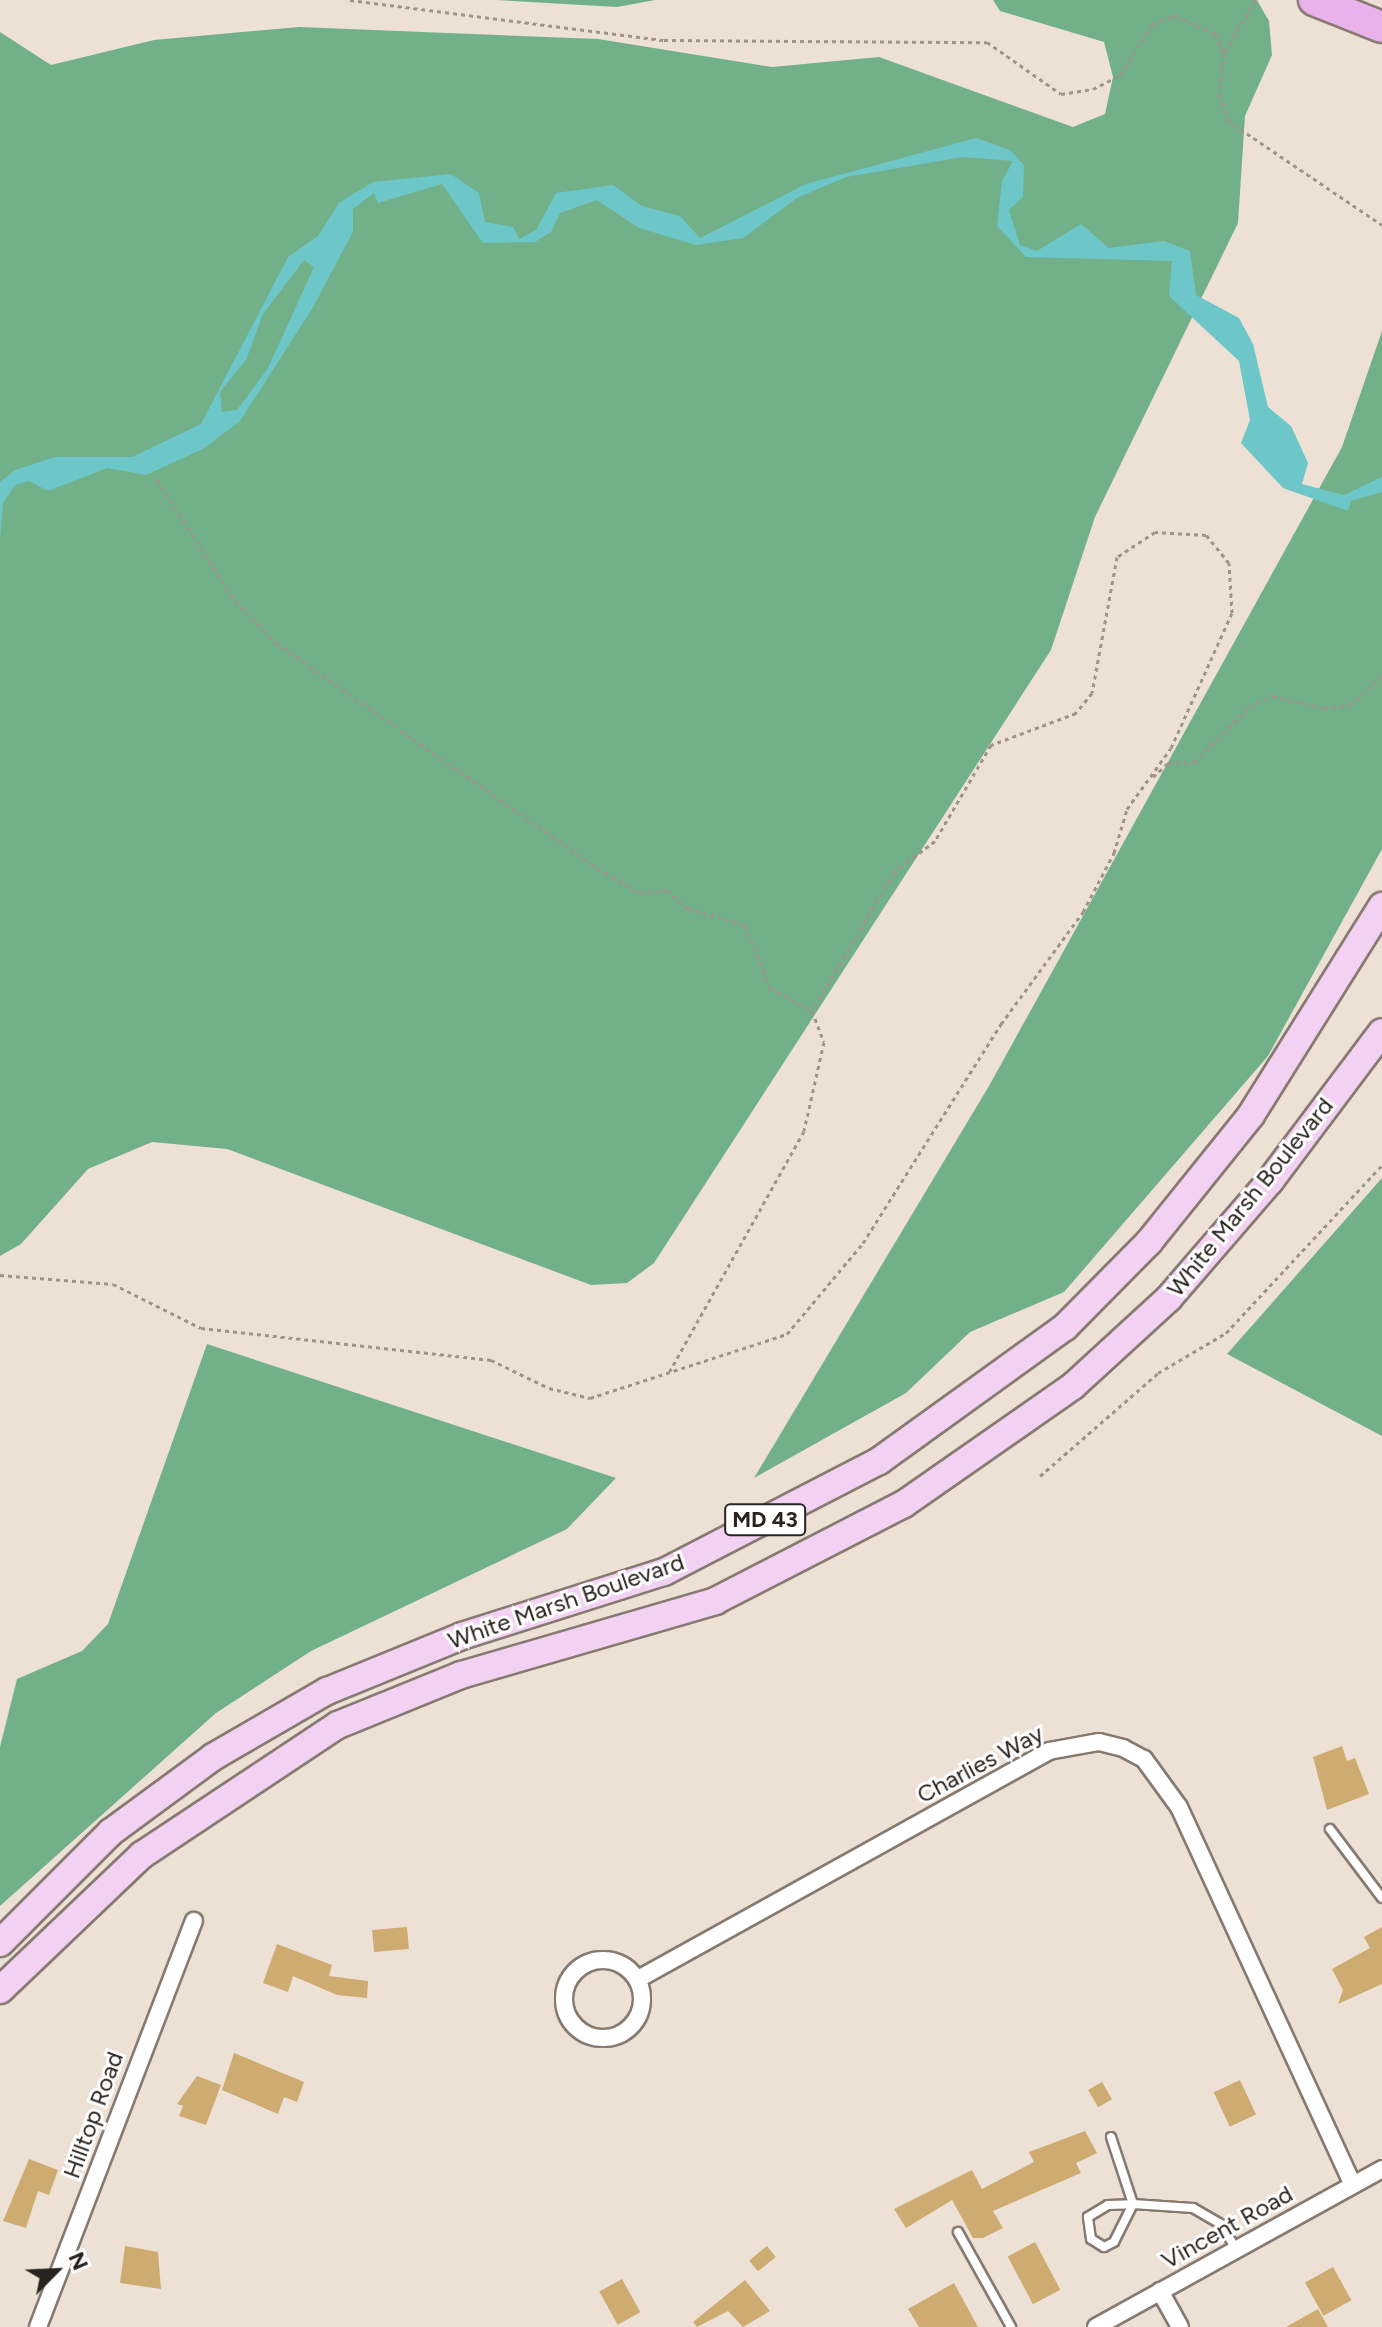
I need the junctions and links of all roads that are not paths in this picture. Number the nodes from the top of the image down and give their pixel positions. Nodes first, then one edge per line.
1 (1314, 0) edge
2 (1382, 27) edge
3 (1382, 906) edge
4 (1382, 1032) edge
5 (1330, 1829) dead end
6 (1382, 1898) edge
7 (194, 1921) dead end
8 (0, 1943) edge
9 (638, 1979) junction
10 (0, 1990) edge
11 (1111, 2137) dead end
12 (1382, 2169) edge
13 (1353, 2185) junction
14 (1133, 2204) junction
15 (958, 2232) dead end
16 (1237, 2249) junction
17 (1160, 2291) junction
18 (38, 2327) edge
19 (1011, 2327) edge
20 (1096, 2327) edge
21 (1180, 2327) edge

1 - 2 highway
3 - 8 main road, White Marsh Boulevard / MD 43
4 - 10 main road, White Marsh Boulevard / MD 43
5 - 6 lane
7 - 18 street, Hilltop Road
9 - 9 street
9 - 13 street, Charlies Way
11 - 14 lane
12 - 13 street, Vincent Road
13 - 16 street, Vincent Road
14 - 14 lane
14 - 16 lane
15 - 19 lane
16 - 17 street, Vincent Road
17 - 20 street, Vincent Road
17 - 21 street

